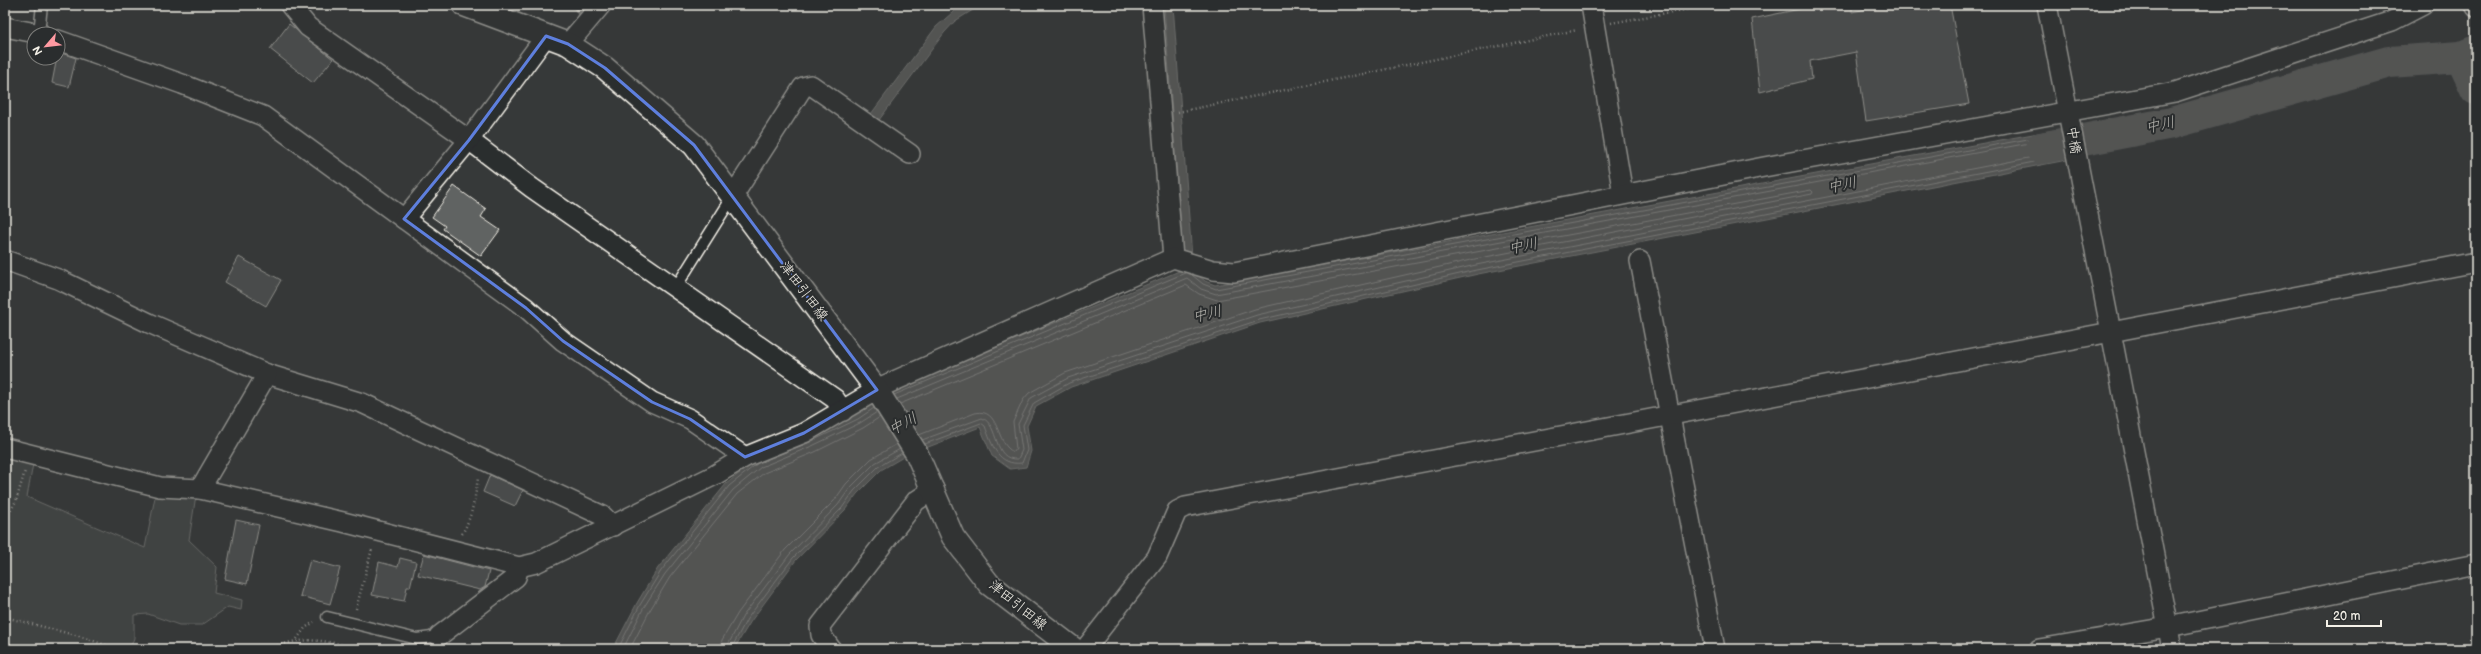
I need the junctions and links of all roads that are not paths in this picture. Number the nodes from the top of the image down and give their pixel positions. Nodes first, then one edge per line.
1 (42, 5) edge
2 (290, 5) edge
3 (464, 5) edge
4 (601, 5) edge
5 (1152, 5) edge
6 (1591, 5) edge
7 (2047, 5) edge
8 (2422, 5) edge
9 (41, 26) edge
10 (5, 27) edge
11 (26, 31) edge
12 (546, 36) junction
13 (66, 43) edge
14 (568, 44) junction
15 (2069, 116) junction
16 (469, 140) junction
17 (910, 154) dead end
18 (1623, 194) junction
19 (734, 196) junction
20 (404, 219) junction
21 (1173, 258) junction
22 (5, 260) edge
23 (1640, 261) dead end
24 (2476, 262) edge
25 (676, 287) junction
26 (2111, 332) junction
27 (267, 374) junction
28 (879, 393) junction
29 (843, 411) junction
30 (1670, 416) junction
31 (5, 448) edge
32 (745, 457) junction
33 (934, 488) junction
34 (200, 489) junction
35 (613, 526) junction
36 (2476, 564) edge
37 (520, 567) junction
38 (327, 617) road end
39 (2168, 627) junction
40 (439, 636) joint
41 (831, 649) edge
42 (1074, 649) edge
43 (1085, 649) edge
44 (1714, 649) edge
45 (2039, 649) edge
46 (2172, 649) edge

1 - 9 lane
2 - 16 street
3 - 12 main road, 津田引田線
4 - 14 street
5 - 21 street
6 - 18 street
7 - 15 street, 中橋
8 - 15 street
10 - 11 street
12 - 14 main road, 津田引田線
12 - 16 street
13 - 20 street
14 - 19 main road, 津田引田線
15 - 18 street
15 - 26 street, 中橋
16 - 20 street
16 - 25 street
17 - 19 street
18 - 21 street
19 - 25 lane
19 - 28 main road, 津田引田線
20 - 32 street
21 - 28 street
22 - 27 street
23 - 30 street
24 - 26 street
25 - 29 street
26 - 30 street
26 - 39 street, 中橋
27 - 34 street
27 - 35 street
28 - 29 street
28 - 33 main road, 津田引田線
29 - 32 street
30 - 43 street
30 - 44 street
31 - 34 street
32 - 35 street
33 - 41 street
33 - 42 main road, 津田引田線
34 - 37 street
35 - 37 street
36 - 39 street
37 - 40 street
38 - 40 lane
39 - 45 street
39 - 46 street, 中橋

